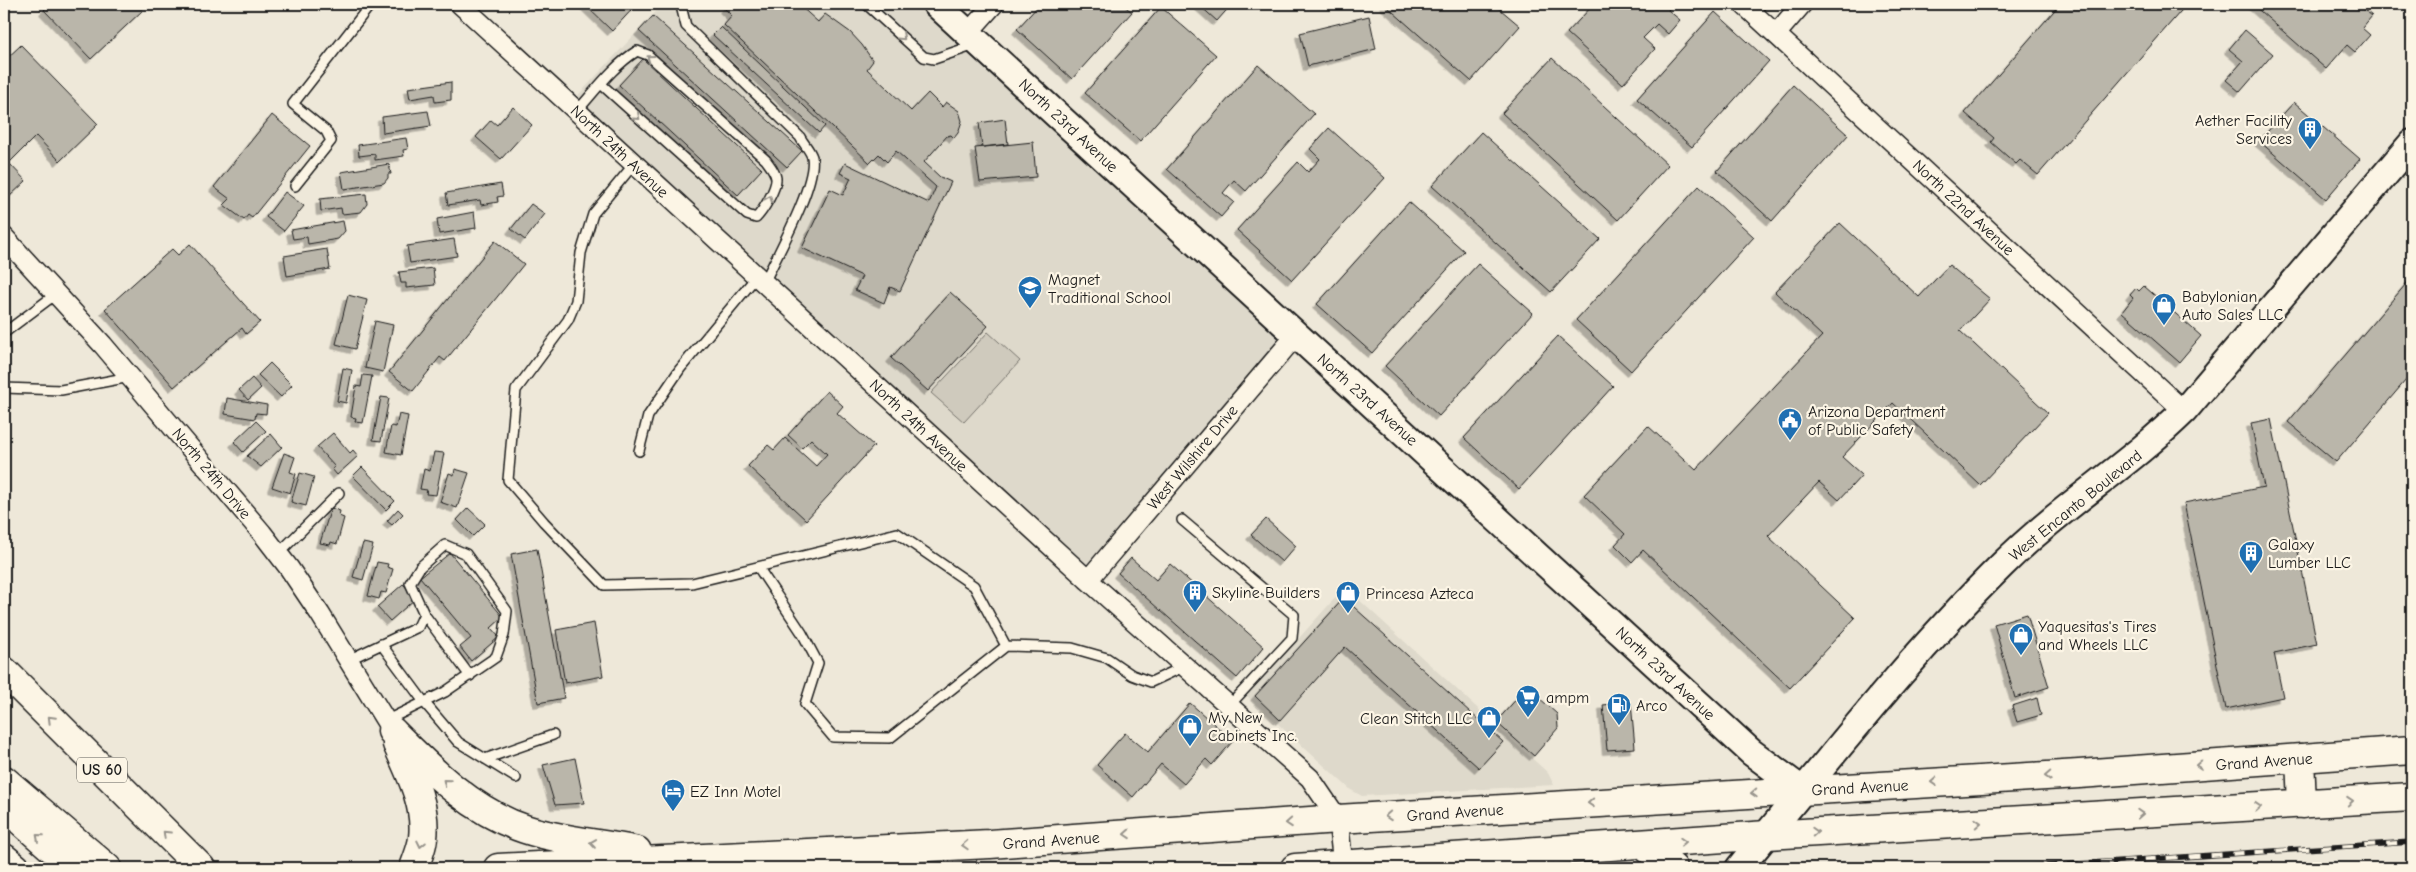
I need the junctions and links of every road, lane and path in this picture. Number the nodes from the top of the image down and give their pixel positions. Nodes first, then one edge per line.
1 (371, 4) edge
2 (460, 4) edge
3 (684, 4) edge
4 (866, 4) edge
5 (936, 4) edge
6 (994, 4) edge
7 (1744, 4) edge
8 (1802, 4) edge
9 (1776, 34) junction
10 (974, 38) junction
11 (601, 84) junction
12 (577, 111) junction
13 (2412, 143) edge
14 (634, 164) junction
15 (295, 186) dead end
16 (4, 237) edge
17 (760, 279) junction
18 (56, 294) junction
19 (4, 333) edge
20 (1297, 334) junction
21 (130, 377) junction
22 (4, 388) edge
23 (2184, 410) junction
24 (639, 450) dead end
25 (339, 493) dead end
26 (1182, 520) dead end
27 (278, 554) junction
28 (758, 567) junction
29 (1088, 580) junction
30 (424, 614) junction
31 (381, 644) junction
32 (1006, 646) junction
33 (348, 660) junction
34 (1185, 666) junction
35 (4, 671) edge
36 (470, 676) junction
37 (424, 702) junction
38 (1229, 706) junction
39 (389, 726) junction
40 (553, 735) dead end
41 (2412, 750) edge
42 (2300, 758) junction
43 (486, 759) junction
44 (516, 778) dead end
45 (4, 780) edge
46 (1802, 790) junction
47 (2412, 797) edge
48 (2302, 804) junction
49 (4, 806) edge
50 (1338, 819) junction
51 (1767, 835) junction
52 (1642, 844) junction
53 (4, 858) edge
54 (676, 859) junction
55 (1343, 865) junction
56 (16, 868) edge
57 (74, 868) edge
58 (107, 868) edge
59 (201, 868) edge
60 (414, 868) edge
61 (498, 868) edge
62 (1295, 868) edge
63 (1673, 868) edge
64 (1740, 868) edge

1 - 15 lane
2 - 12 street, North 24th Avenue
3 - 17 lane
4 -> 10 lane
5 - 10 street, North 23rd Avenue
6 - 10 street
7 - 9 street, North 22nd Avenue
8 - 9 street
9 - 23 street, North 22nd Avenue
10 - 20 street, North 23rd Avenue
11 -> 11 lane
11 - 12 lane
12 - 14 street, North 24th Avenue
13 - 23 street, West Encanto Boulevard
14 - 17 street, North 24th Avenue
14 - 28 lane
16 - 18 street, North 24th Drive
17 - 24 lane
17 - 29 street, North 24th Avenue
18 - 19 lane
18 - 21 street, North 24th Drive
20 - 29 street, West Wilshire Drive
20 - 46 street, North 23rd Avenue
21 - 22 lane
21 - 27 street, North 24th Drive
23 - 46 street, West Encanto Boulevard
25 - 27 lane
26 - 38 lane
27 - 33 street, North 24th Drive
28 - 32 lane
28 - 32 lane
29 - 34 street, North 24th Avenue
30 - 31 lane
30 - 36 lane
30 - 36 lane
31 - 33 lane
31 - 37 lane
32 - 34 lane
33 - 39 street, North 24th Drive
34 - 38 street, North 24th Avenue
59 -> 35 main road, US 60
36 - 37 lane
37 - 39 lane
37 - 43 lane
38 - 50 street, North 24th Avenue
54 -> 39 main road
39 -> 60 main road
40 - 43 lane
41 - 42 main road, Grand Avenue
42 -> 46 main road, Grand Avenue
42 - 48 main road
43 - 44 lane
45 - 58 main road
46 -> 50 main road, Grand Avenue
46 - 51 street, West Encanto Boulevard
48 -> 47 main road
51 -> 48 main road
57 -> 49 main road
50 -> 54 main road, Grand Avenue
50 - 55 street, North 24th Avenue
52 -> 51 main road
51 - 64 street, West Encanto Boulevard
52 - 55 main road
52 - 63 main road
53 - 56 main road
54 - 61 main road, Grand Avenue
55 - 62 main road

